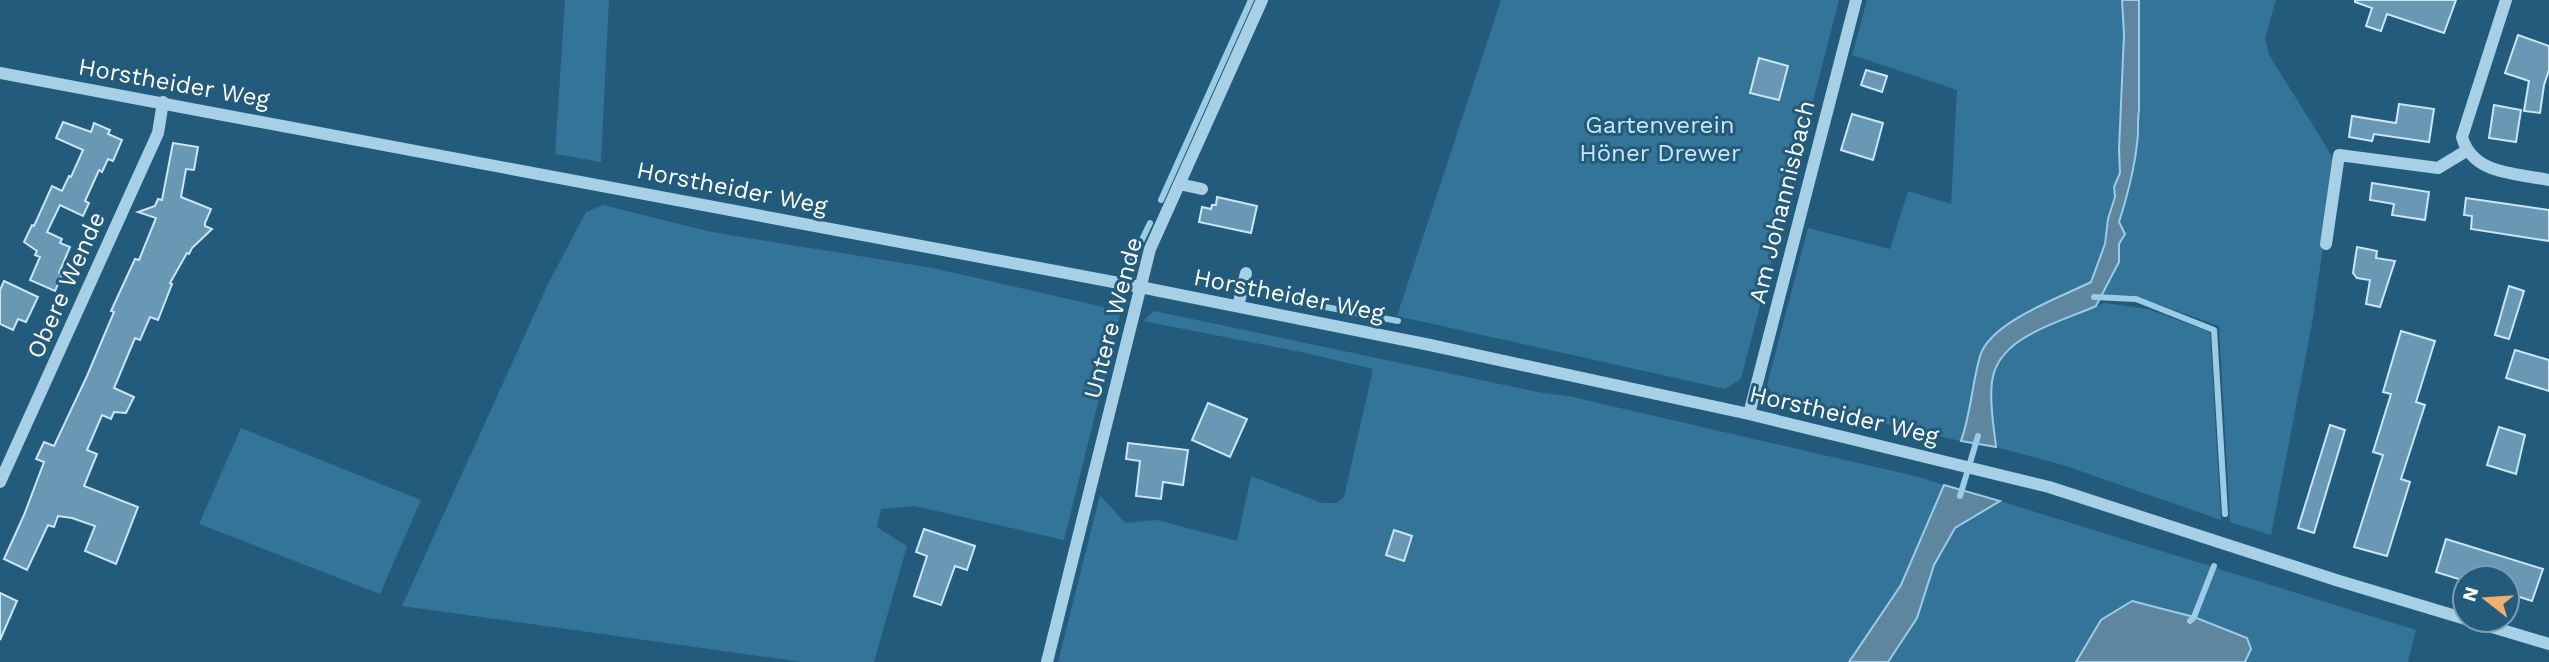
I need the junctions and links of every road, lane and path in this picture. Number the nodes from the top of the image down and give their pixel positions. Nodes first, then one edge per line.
1 (1262, 0) edge
2 (1856, 0) edge
3 (2506, 0) edge
4 (0, 73) edge
5 (163, 103) junction
6 (2466, 151) junction
7 (2549, 180) edge
8 (1179, 184) junction
9 (1202, 189) dead end
10 (2326, 244) dead end
11 (1246, 273) dead end
12 (1140, 287) junction
13 (1238, 306) junction
14 (1749, 414) junction
15 (4, 459) edge
16 (0, 482) edge
17 (2549, 644) edge
18 (1047, 662) edge

1 - 8 street, Untere Wende
2 - 14 street, Am Johannisbach
3 - 6 street
4 - 5 street, Horstheider Weg
5 - 12 street, Horstheider Weg
5 - 15 street, Obere Wende
6 - 7 street
6 - 10 street
8 - 9 street
8 - 12 street, Untere Wende
11 - 13 street
12 - 13 street, Horstheider Weg
12 - 18 street, Untere Wende
13 - 14 street, Horstheider Weg
14 - 17 street, Horstheider Weg
15 - 16 street, Obere Wende

